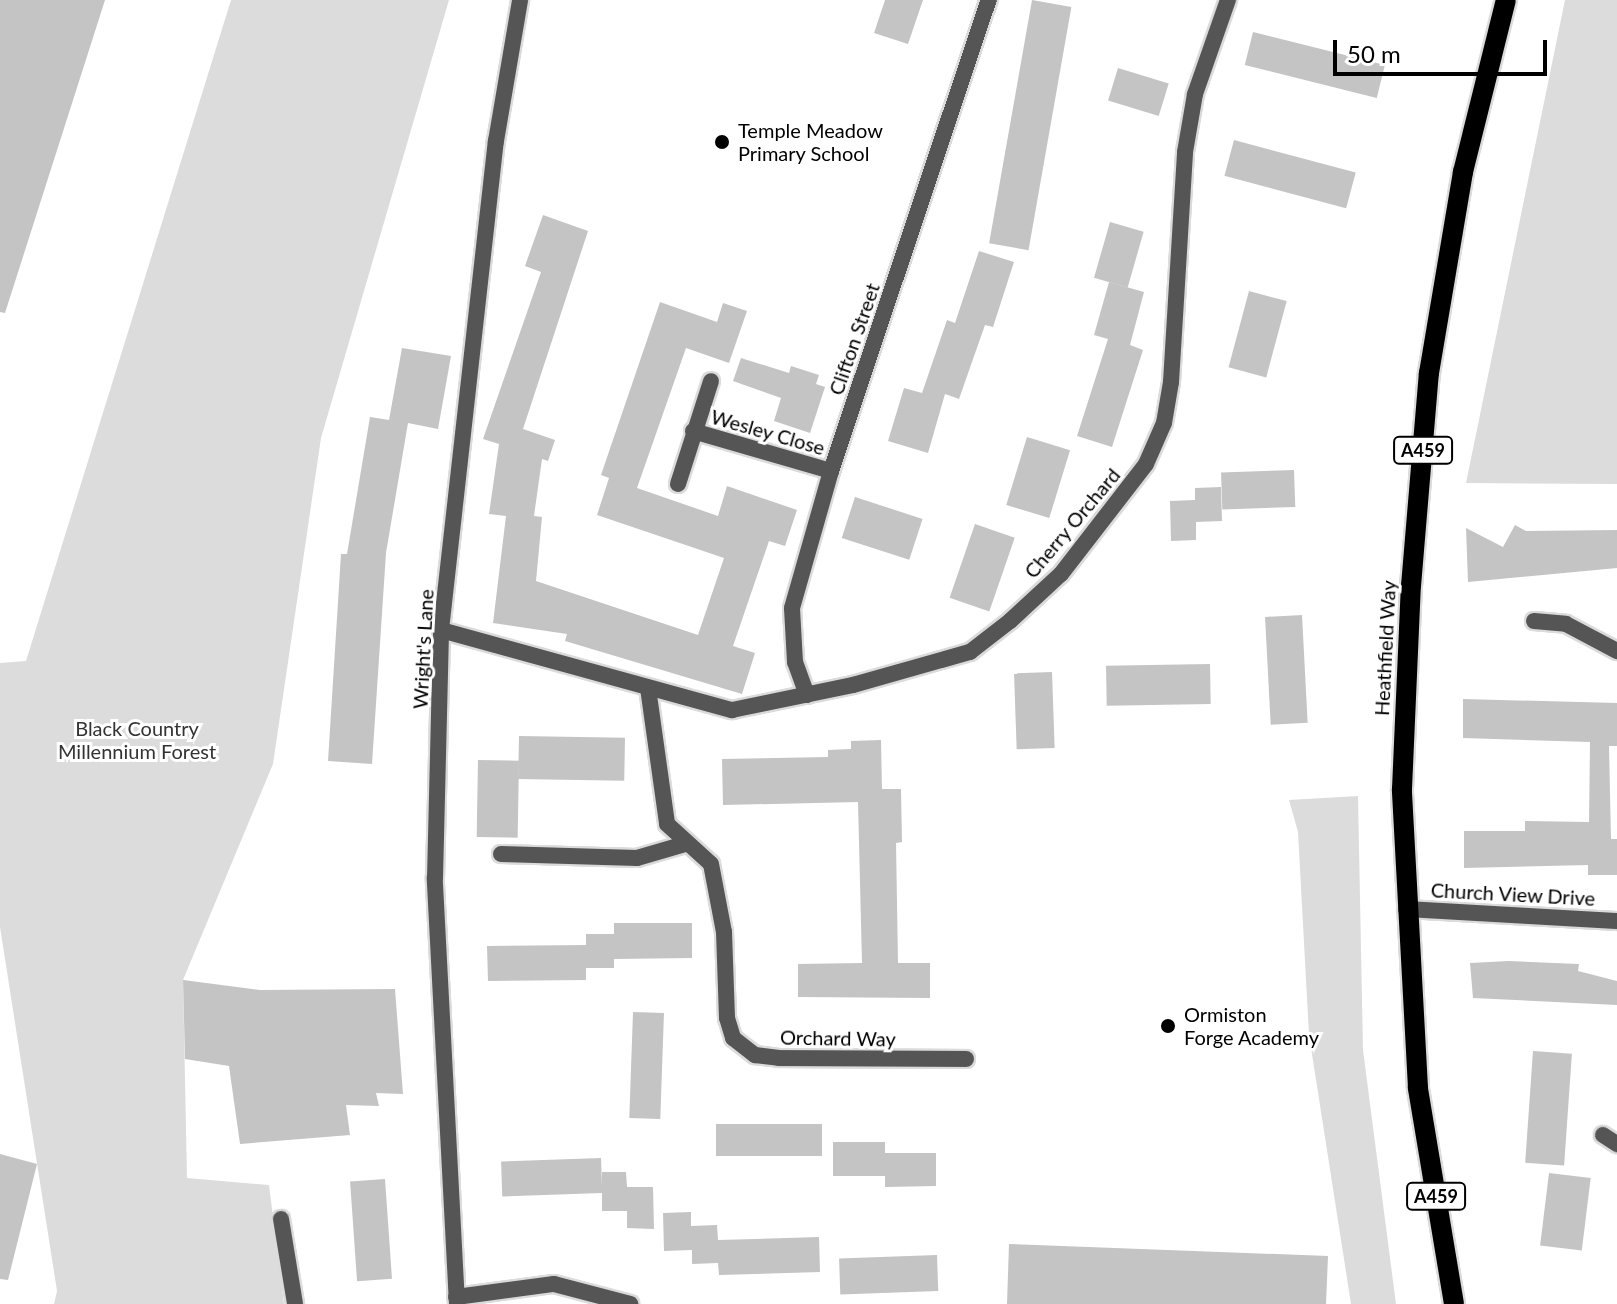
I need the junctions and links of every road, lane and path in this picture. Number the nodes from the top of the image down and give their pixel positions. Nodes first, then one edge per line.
1 (520, 0) edge
2 (989, 0) edge
3 (1228, 0) edge
4 (1506, 0) edge
5 (711, 381) dead end
6 (693, 431) junction
7 (831, 471) junction
8 (678, 484) dead end
9 (1534, 621) dead end
10 (441, 630) junction
11 (1617, 651) edge
12 (648, 688) junction
13 (807, 695) junction
14 (685, 844) junction
15 (501, 854) dead end
16 (1406, 909) junction
17 (1617, 921) edge
18 (966, 1059) dead end
19 (281, 1219) dead end
20 (457, 1300) edge
21 (295, 1304) edge
22 (630, 1304) edge
23 (1454, 1304) edge

1 - 10 street, Wright's Lane
2 - 7 street, Clifton Street
3 - 13 street, Cherry Orchard
4 - 16 main road, Heathfield Way / A459
5 - 6 street, Wesley Close
6 - 7 street, Wesley Close
6 - 8 street, Wesley Close
7 - 13 street, Clifton Street
9 - 11 street
10 - 12 street, Cherry Orchard
10 - 20 street, Wright's Lane
12 - 13 street, Cherry Orchard
12 - 14 street, Orchard Way
14 - 15 street
14 - 18 street, Orchard Way
16 - 17 street, Church View Drive
16 - 23 main road, Heathfield Way / A459
19 - 21 street
20 - 22 street

